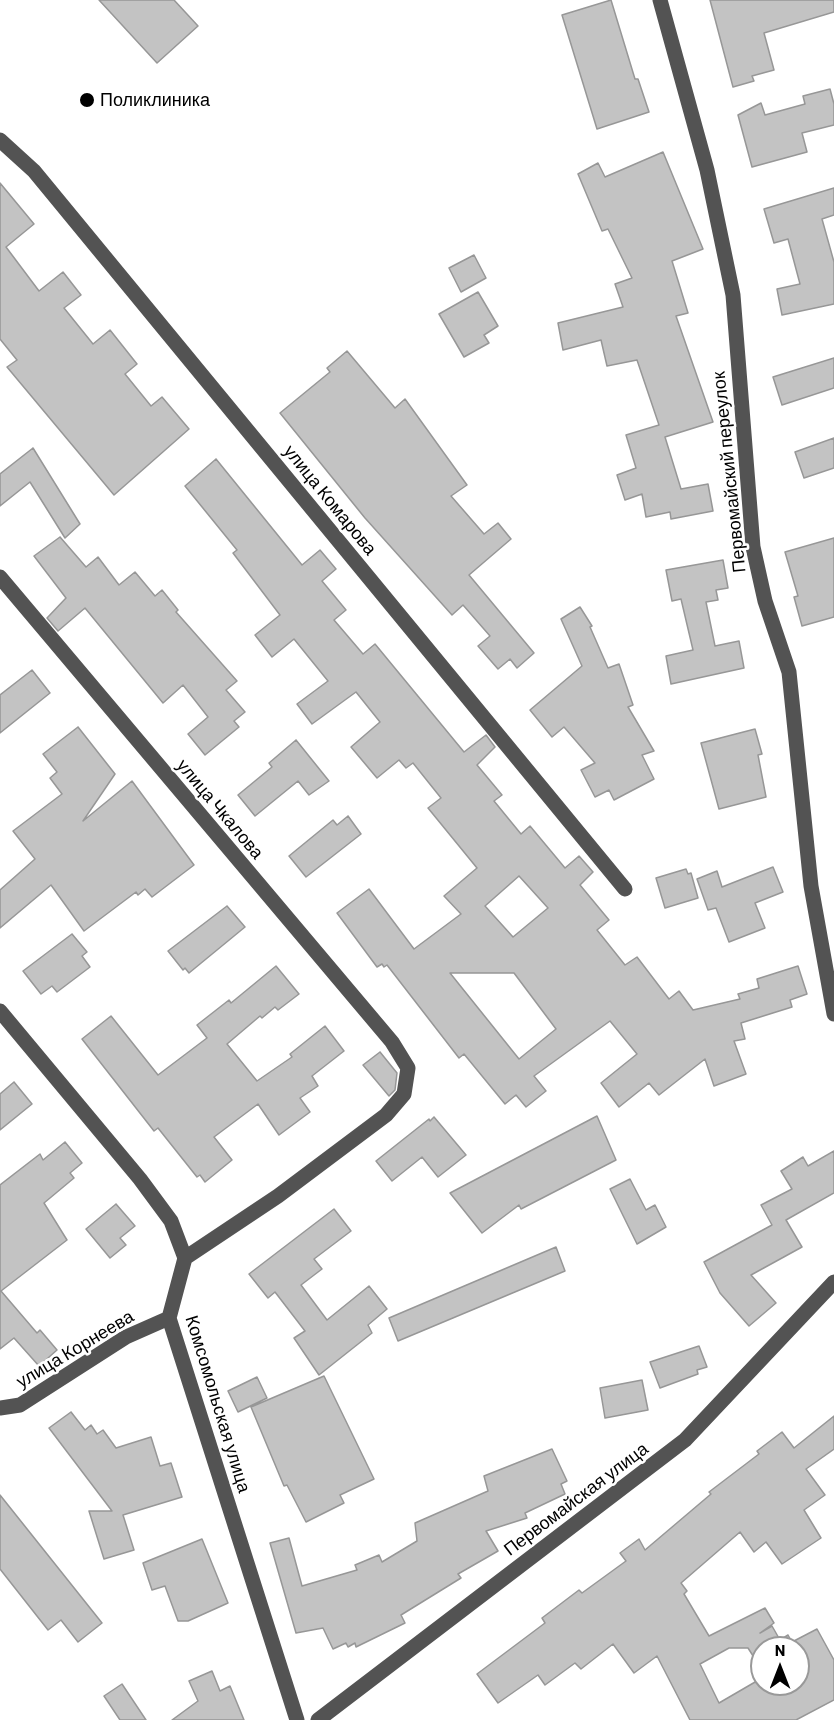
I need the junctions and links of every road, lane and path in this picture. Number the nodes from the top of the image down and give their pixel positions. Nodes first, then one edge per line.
1 (660, 0) edge
2 (0, 140) edge
3 (0, 577) edge
4 (625, 889) dead end
5 (0, 1011) edge
6 (834, 1014) edge
7 (185, 1258) junction
8 (834, 1282) edge
9 (169, 1318) junction
10 (0, 1408) edge
11 (297, 1720) edge
12 (318, 1720) edge

1 - 6 street, Первомайский переулок
2 - 4 street, улица Комарова
3 - 7 street, улица Чкалова
5 - 7 street
7 - 9 street, Комсомольская улица
8 - 12 street, Первомайская улица
9 - 10 street, улица Корнеева
9 - 11 street, Комсомольская улица

